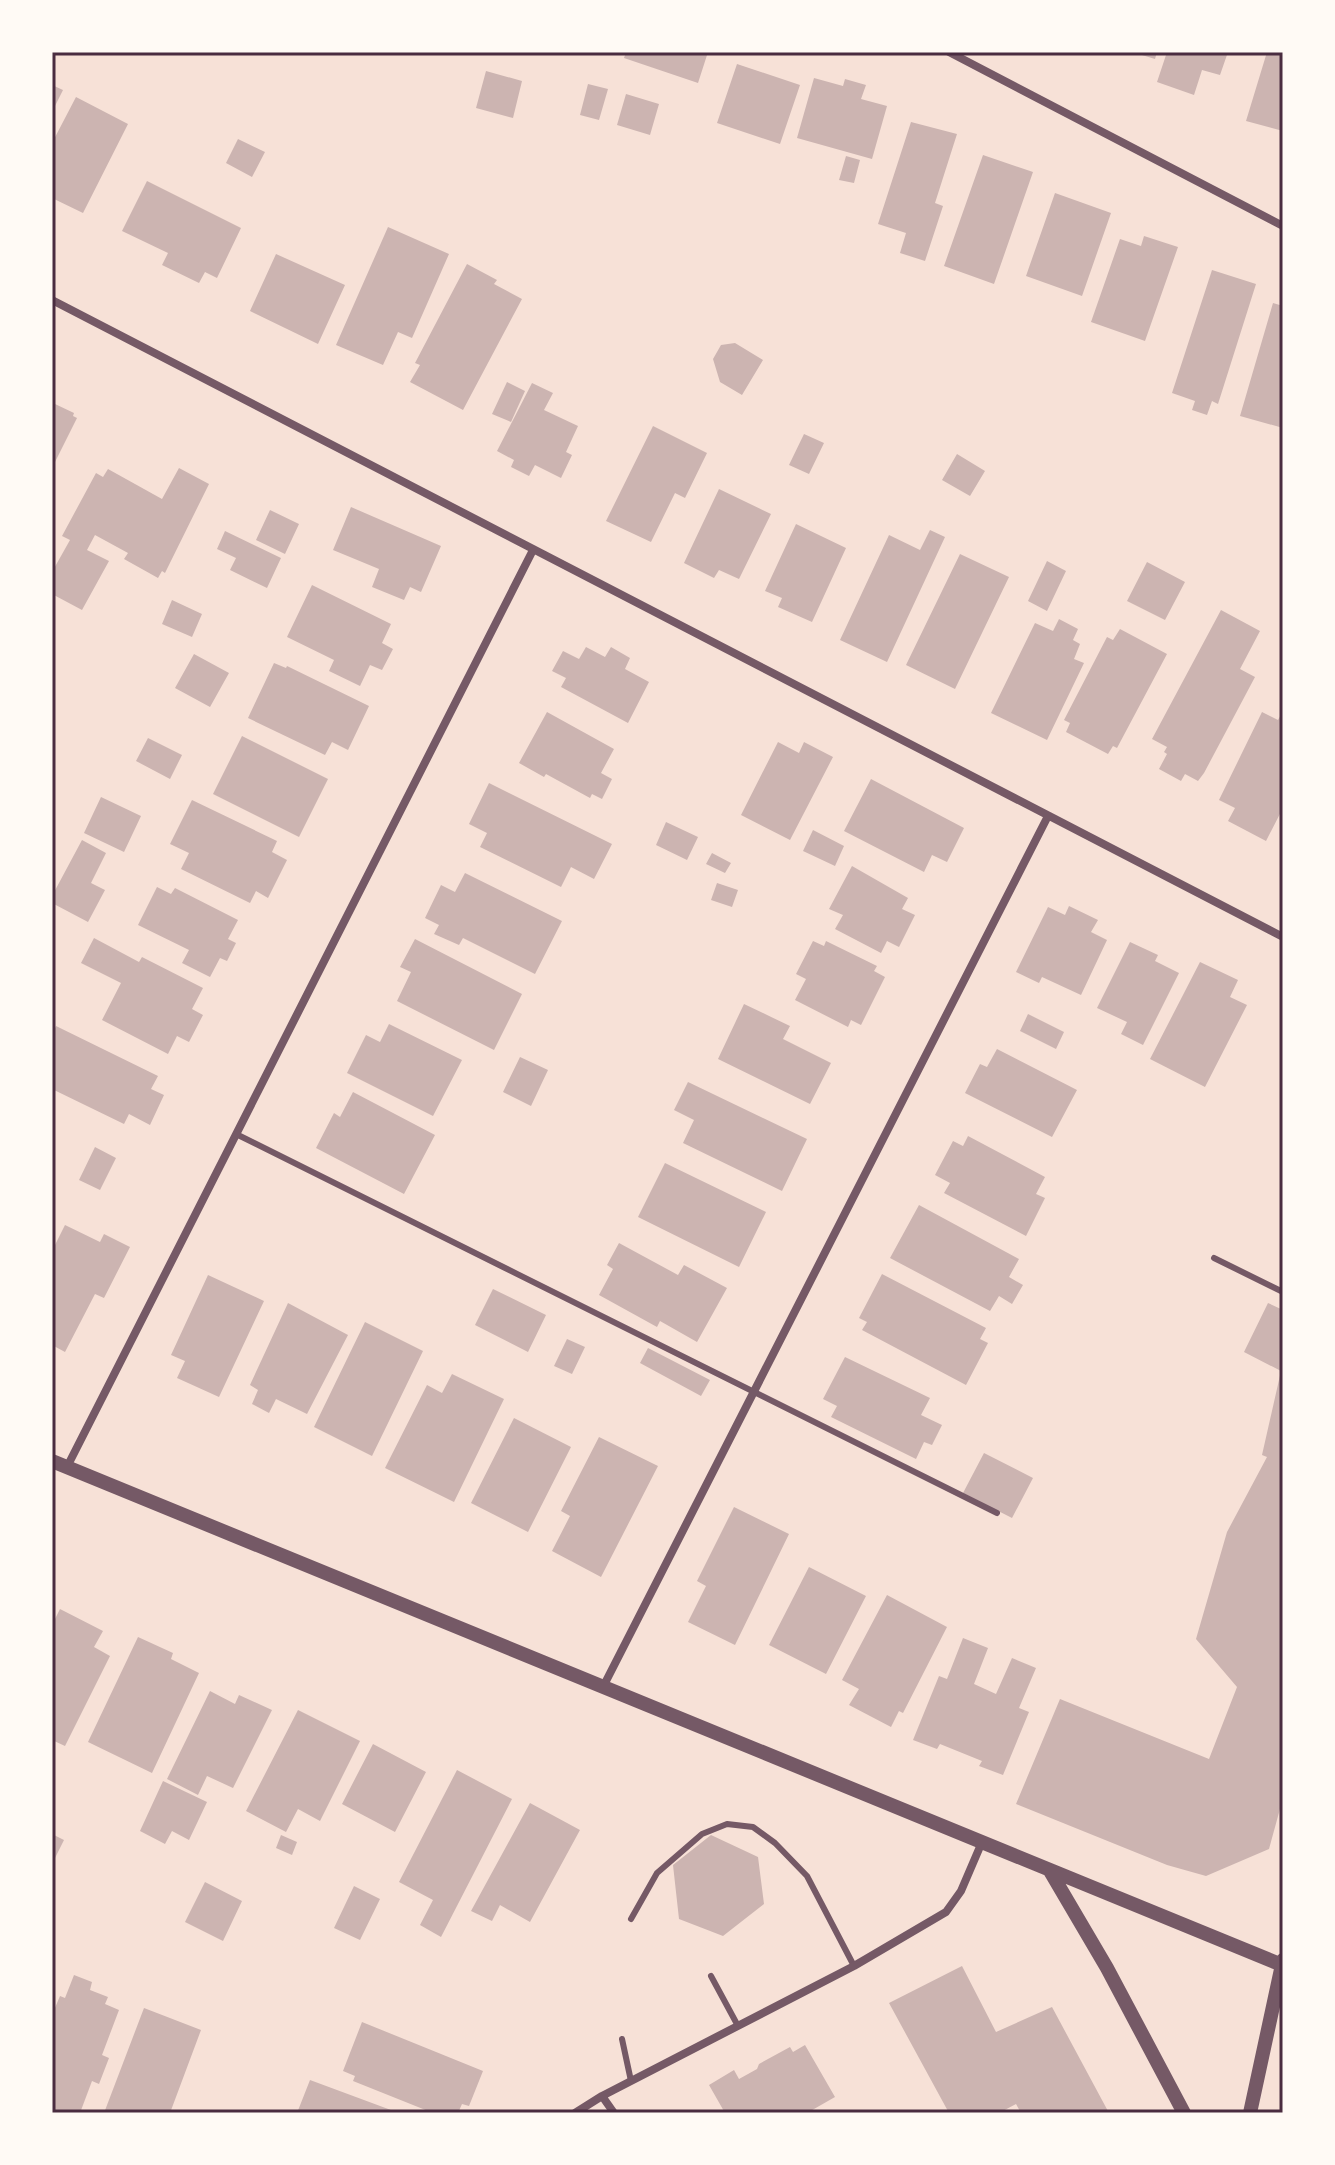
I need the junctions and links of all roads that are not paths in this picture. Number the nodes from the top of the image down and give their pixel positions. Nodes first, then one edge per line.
1 (949, 52) edge
2 (1283, 226) edge
3 (52, 300) edge
4 (533, 550) junction
5 (1048, 816) junction
6 (1283, 937) edge
7 (236, 1134) junction
8 (1214, 1258) dead end
9 (1283, 1292) edge
10 (753, 1394) junction
11 (52, 1461) edge
12 (67, 1467) junction
13 (997, 1513) dead end
14 (603, 1687) junction
15 (982, 1842) junction
16 (1050, 1871) junction
17 (631, 1919) dead end
18 (1283, 1964) edge
19 (854, 1966) junction
20 (711, 1976) dead end
21 (738, 2026) junction
22 (622, 2039) dead end
23 (631, 2081) junction
24 (602, 2096) junction
25 (575, 2113) edge
26 (614, 2113) edge
27 (1184, 2113) edge
28 (1250, 2113) edge

1 - 2 street
3 - 4 street
4 - 5 street
4 - 7 street
5 - 6 street
5 - 10 street
7 - 10 lane
7 - 12 street
8 - 9 lane
10 - 13 lane
10 - 14 street
11 - 12 street
12 - 14 street
14 - 15 street
15 - 16 street
15 - 19 street
16 - 18 street
16 - 27 street
17 - 19 lane
18 - 28 street
19 - 21 street
20 - 21 lane
21 - 23 street
22 - 23 lane
23 - 24 street
24 - 25 street
24 - 26 street

